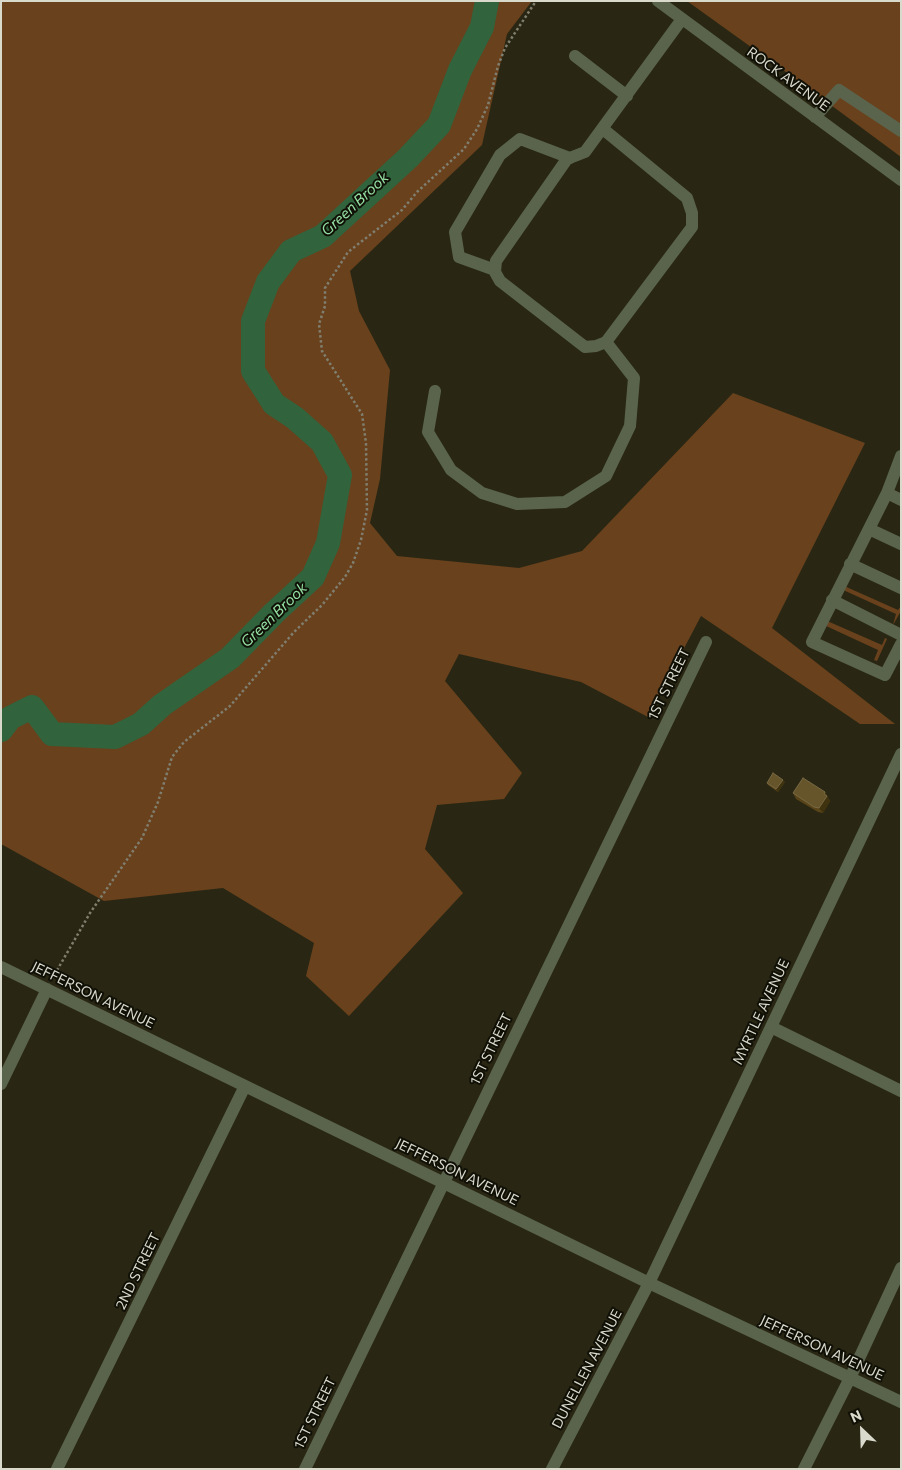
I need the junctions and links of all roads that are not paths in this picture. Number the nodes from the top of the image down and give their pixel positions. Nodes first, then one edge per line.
1 (658, 1) edge
2 (682, 19) junction
3 (576, 56) dead end
4 (627, 96) junction
5 (815, 117) junction
6 (603, 129) junction
7 (901, 131) edge
8 (570, 158) junction
9 (900, 178) edge
10 (495, 270) junction
11 (606, 342) junction
12 (435, 391) dead end
13 (901, 456) edge
14 (887, 493) junction
15 (901, 500) edge
16 (869, 529) junction
17 (901, 544) edge
18 (850, 564) junction
19 (901, 588) edge
20 (832, 600) junction
21 (901, 635) edge
22 (706, 642) dead end
23 (901, 644) edge
24 (901, 754) edge
25 (1, 967) edge
26 (47, 989) junction
27 (770, 1027) junction
28 (1, 1084) edge
29 (245, 1086) junction
30 (901, 1091) edge
31 (443, 1182) junction
32 (901, 1268) edge
33 (649, 1283) junction
34 (850, 1378) junction
35 (901, 1402) edge
36 (57, 1469) edge
37 (304, 1469) edge
38 (552, 1469) edge
39 (804, 1469) edge

1 - 2 street, ROCK AVENUE
2 - 4 street
2 - 5 street, ROCK AVENUE
3 - 4 street
4 - 6 street
5 - 7 street
5 - 9 street, ROCK AVENUE
6 - 8 street
6 - 11 street
8 - 10 street
8 - 10 street
10 - 11 street
11 - 12 street
13 - 14 street
14 - 15 street
14 - 16 street
16 - 17 street
16 - 18 street
18 - 19 street
18 - 20 street
20 - 21 street
20 - 23 street
22 - 31 street, 1ST STREET
24 - 27 street, MYRTLE AVENUE
25 - 26 street, JEFFERSON AVENUE
26 - 28 street
26 - 29 street, JEFFERSON AVENUE
27 - 30 street
27 - 33 street, MYRTLE AVENUE
29 - 31 street, JEFFERSON AVENUE
29 - 36 street, 2ND STREET
31 - 33 street, JEFFERSON AVENUE
31 - 37 street, 1ST STREET
32 - 34 street
33 - 34 street, JEFFERSON AVENUE
33 - 38 street, DUNELLEN AVENUE
34 - 35 street, JEFFERSON AVENUE
34 - 39 street

